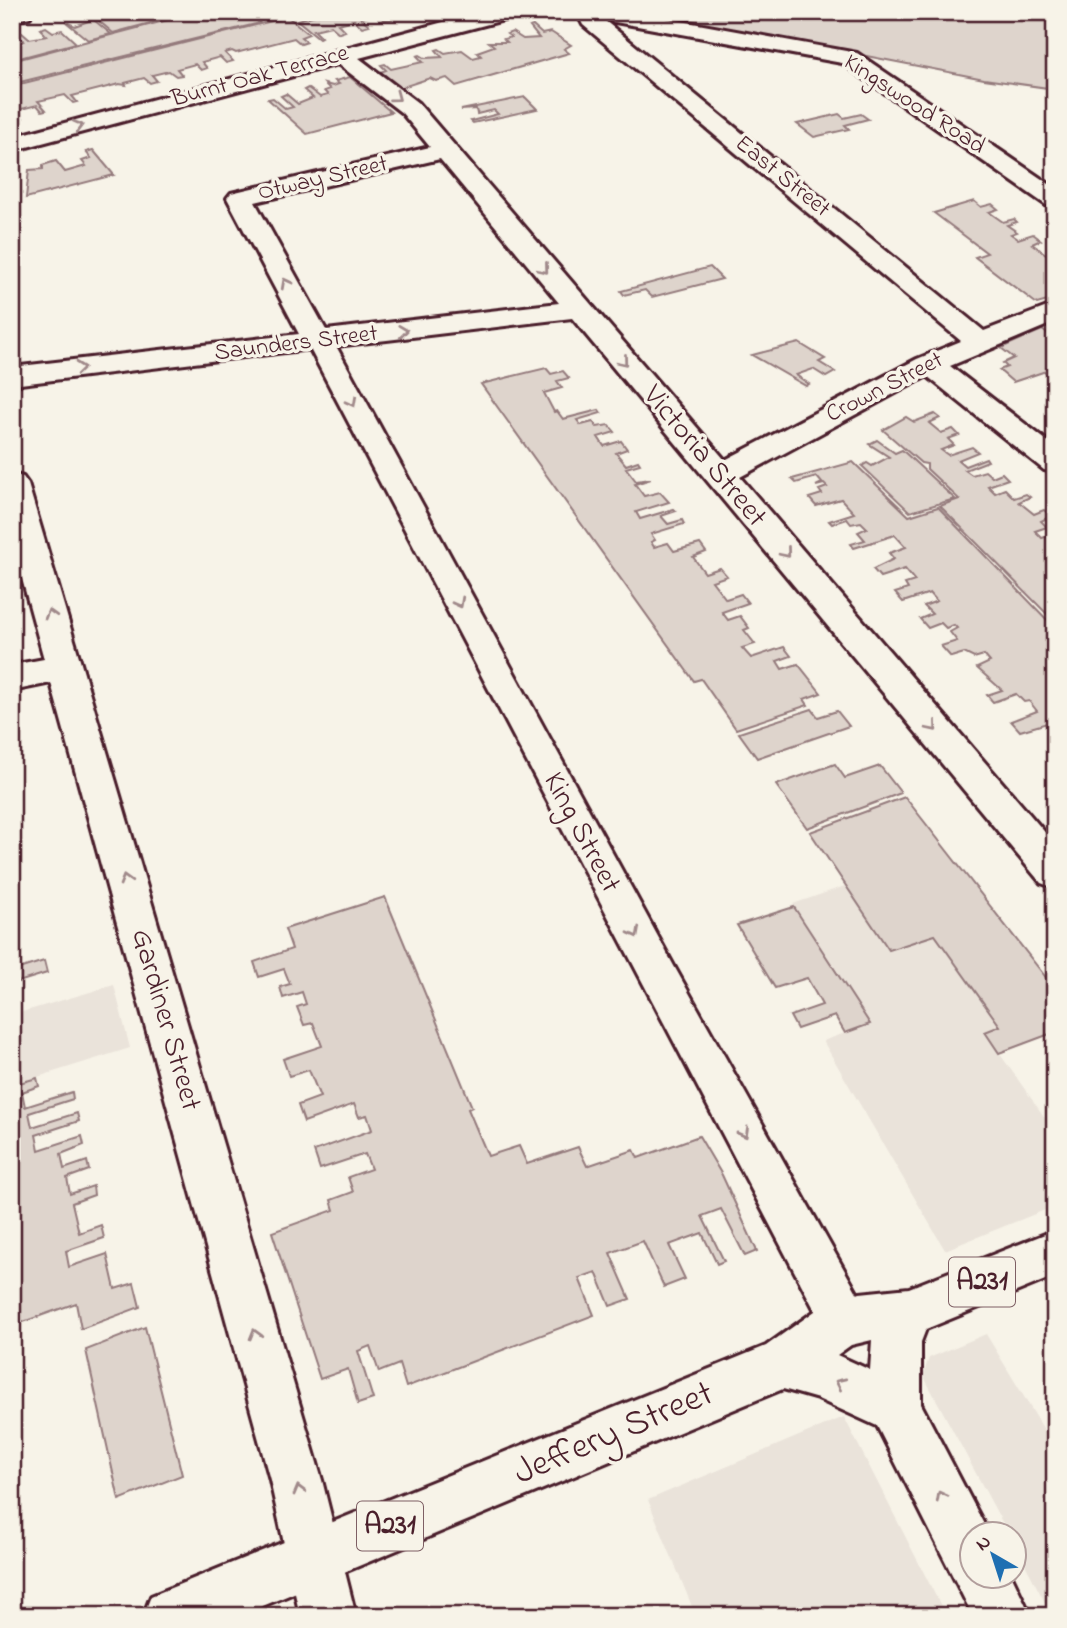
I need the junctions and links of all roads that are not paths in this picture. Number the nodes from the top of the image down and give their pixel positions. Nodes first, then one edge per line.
1 (22, 12) edge
2 (507, 12) edge
3 (595, 12) edge
4 (12, 15) edge
5 (341, 55) junction
6 (12, 144) edge
7 (444, 151) junction
8 (1055, 200) edge
9 (579, 309) junction
10 (1055, 312) edge
11 (320, 342) junction
12 (980, 342) junction
13 (929, 364) junction
14 (12, 376) edge
15 (1055, 463) edge
16 (720, 475) junction
17 (12, 484) edge
18 (65, 668) junction
19 (12, 678) edge
20 (1055, 872) edge
21 (1055, 1253) edge
22 (909, 1311) junction
23 (847, 1322) junction
24 (783, 1364) junction
25 (895, 1408) junction
26 (958, 1530) edge
27 (316, 1556) junction
28 (989, 1590) edge
29 (327, 1613) edge
30 (170, 1616) edge
31 (1003, 1616) edge

1 - 4 street
2 - 5 street, Burnt Oak Terrace
3 - 8 street, Kingswood Road
3 - 12 street, East Street
6 -> 5 street, Burnt Oak Terrace
5 -> 7 street, Victoria Street
7 -> 9 street, Victoria Street
11 -> 7 street, Otway Street
11 -> 9 street, Saunders Street
9 -> 16 street, Victoria Street
10 - 12 street, Crown Street
14 -> 11 street, Saunders Street
11 -> 23 street, King Street
12 - 13 street, Crown Street
13 - 15 street
13 - 16 street, Crown Street
16 -> 20 street, Victoria Street
18 -> 17 street, Gardiner Street
18 - 19 street
27 -> 18 street, Gardiner Street
21 - 22 street, Jeffery Street / A231
22 - 23 street, Jeffery Street / A231
22 - 25 street, A231
23 - 24 street, Jeffery Street / A231
25 -> 24 street
24 - 27 street, Jeffery Street / A231
26 -> 25 street, A231
27 - 29 street, Gardiner Street
27 - 30 street, Jeffery Street / A231
28 - 31 street

